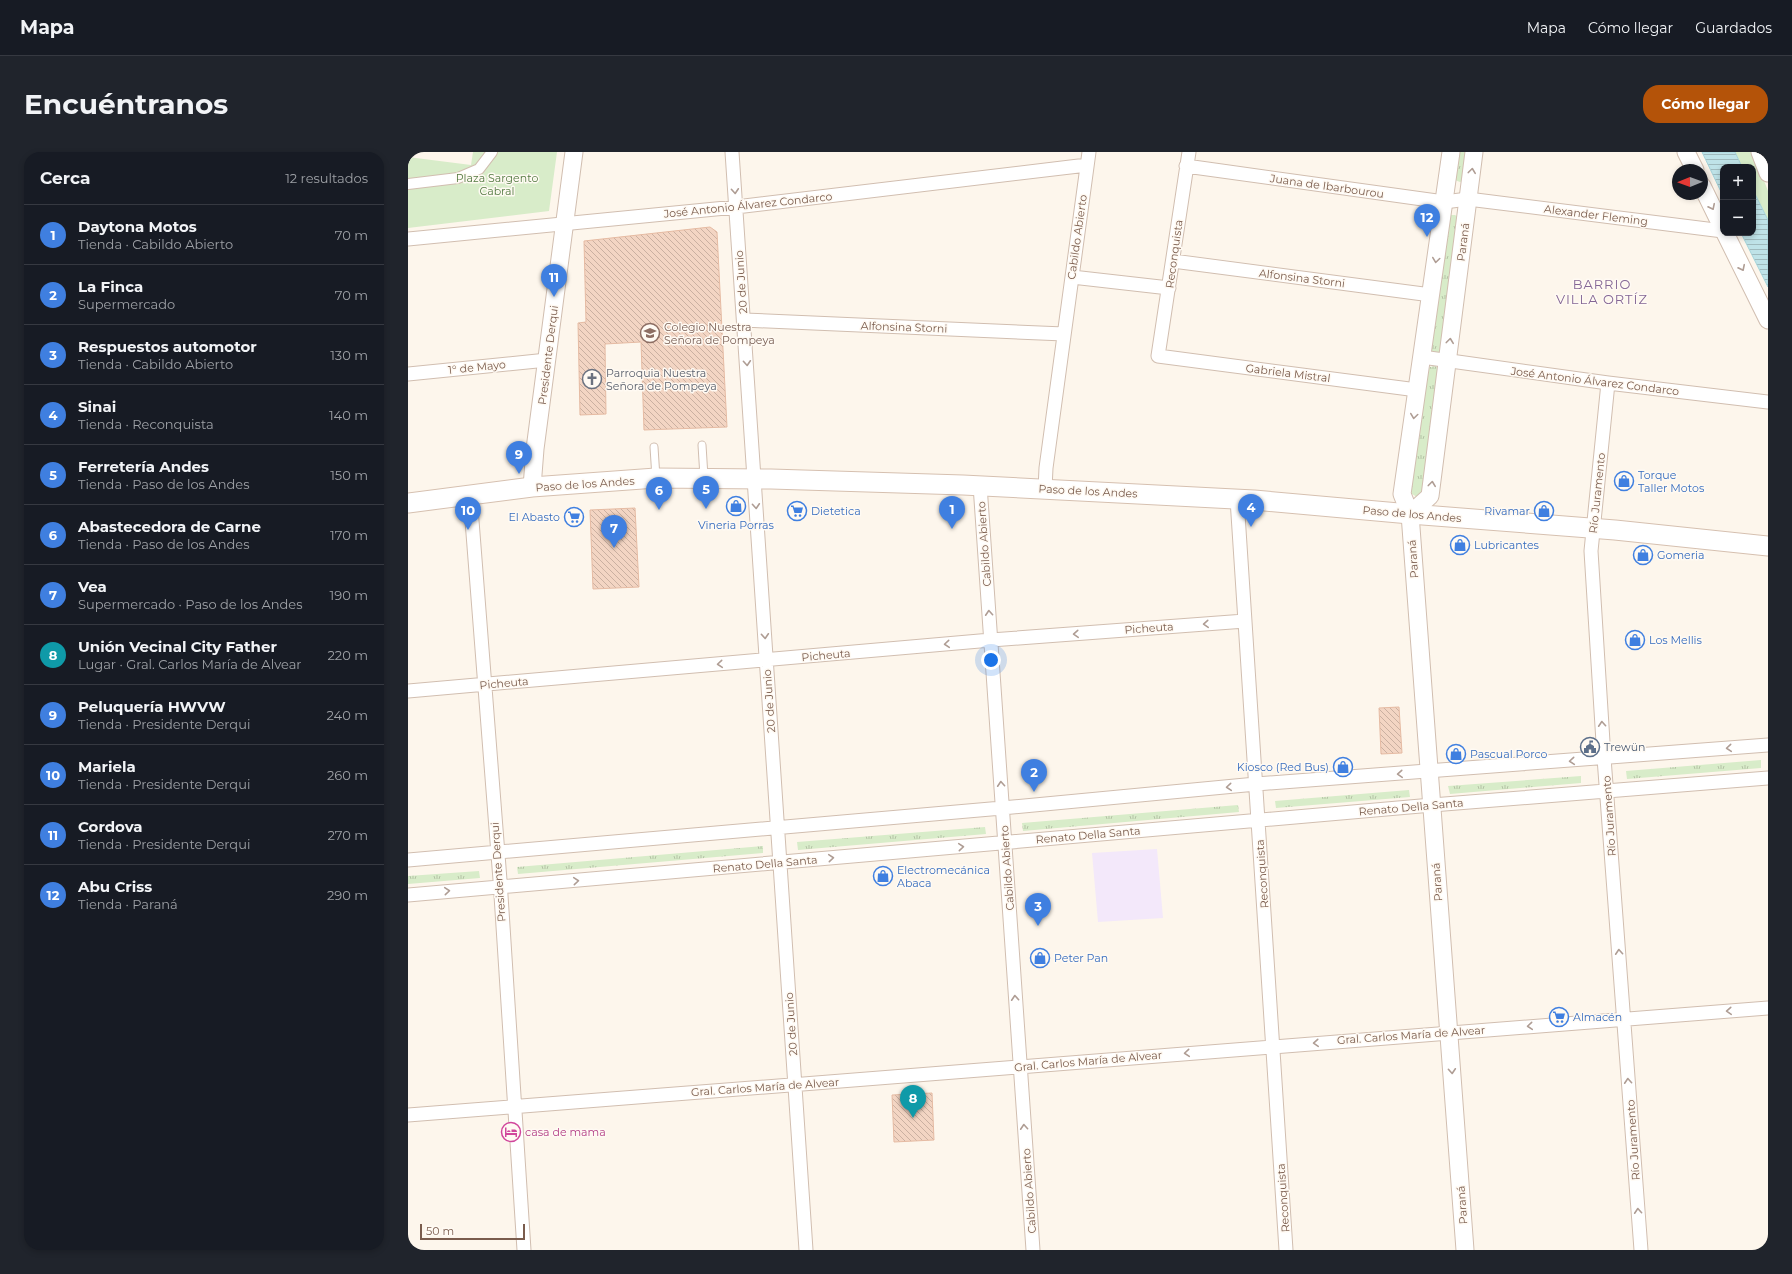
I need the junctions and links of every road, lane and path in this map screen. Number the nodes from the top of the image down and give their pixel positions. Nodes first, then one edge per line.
1 (492, 152) edge
2 (574, 152) edge
3 (732, 152) edge
4 (1089, 152) edge
5 (1188, 152) edge
6 (1451, 152) edge
7 (1474, 152) edge
8 (1686, 152) edge
9 (1760, 152) edge
10 (1691, 164) edge
11 (1087, 165) junction
12 (1186, 166) junction
13 (1768, 173) edge
14 (408, 184) edge
15 (1708, 198) edge
16 (1468, 199) junction
17 (1444, 202) junction
18 (736, 208) junction
19 (1720, 223) edge
20 (564, 225) junction
21 (1720, 230) edge
22 (1726, 236) edge
23 (408, 240) edge
24 (1173, 261) junction
25 (1072, 277) junction
26 (1169, 288) junction
27 (1431, 295) junction
28 (744, 320) junction
29 (1768, 320) edge
30 (1064, 334) junction
31 (1158, 356) joint
32 (1422, 357) junction
33 (547, 360) junction
34 (1447, 361) junction
35 (408, 374) edge
36 (1608, 383) junction
37 (1417, 390) junction
38 (1768, 402) edge
39 (702, 445) dead end
40 (654, 447) dead end
41 (704, 477) junction
42 (656, 478) junction
43 (754, 478) junction
44 (980, 485) junction
45 (532, 488) junction
46 (1045, 488) junction
47 (470, 495) junction
48 (1237, 499) junction
49 (408, 503) edge
50 (1410, 514) junction
51 (1593, 528) junction
52 (1768, 546) edge
53 (1245, 621) junction
54 (991, 640) junction
55 (767, 661) junction
56 (484, 684) junction
57 (408, 691) edge
58 (1768, 744) edge
59 (1604, 758) junction
60 (1429, 772) junction
61 (1768, 778) edge
62 (1256, 784) junction
63 (1607, 791) junction
64 (1432, 805) junction
65 (1002, 808) junction
66 (1258, 821) junction
67 (778, 827) junction
68 (1005, 843) junction
69 (497, 852) junction
70 (408, 860) edge
71 (780, 863) junction
72 (500, 887) junction
73 (408, 895) edge
74 (1768, 1008) edge
75 (1624, 1018) junction
76 (1449, 1033) junction
77 (1273, 1046) junction
78 (1020, 1067) junction
79 (795, 1085) junction
80 (514, 1106) junction
81 (408, 1115) edge
82 (524, 1250) edge
83 (806, 1250) edge
84 (1033, 1250) edge
85 (1286, 1250) edge
86 (1465, 1250) edge
87 (1641, 1250) edge

1 - 14 street
2 - 20 street, Presidente Derqui
3 -> 18 street, 20 de Junio
4 - 11 street, Cabildo Abierto
5 - 12 street, Reconquista
6 - 17 street, Paraná
16 -> 7 street, Paraná
8 - 10 street
9 - 13 street
11 - 18 street, José Antonio Álvarez Condarco
11 - 25 street, Cabildo Abierto
12 - 17 street, Juana de Ibarbourou
12 - 24 street, Reconquista
15 -> 19 street
16 - 17 street, Juana de Ibarbourou
16 - 21 street, Alexander Fleming
34 -> 16 street, Paraná
17 -> 27 street, Paraná
18 - 20 street, José Antonio Álvarez Condarco
18 - 28 street, 20 de Junio
20 - 23 street, José Antonio Álvarez Condarco
20 - 33 street, Presidente Derqui
22 -> 29 street
24 - 26 street, Reconquista
24 - 27 street, Alfonsina Storni
25 - 26 street
25 - 30 street, Cabildo Abierto
26 - 31 street, Reconquista
27 - 32 street, Paraná
28 - 30 street, Alfonsina Storni
28 -> 43 street, 20 de Junio
30 - 46 street, Cabildo Abierto
31 - 37 street, Gabriela Mistral
32 - 34 street, José Antonio Álvarez Condarco
32 - 37 street, Paraná
33 - 35 street, 1° de Mayo
33 - 45 street, Presidente Derqui
34 - 36 street, José Antonio Álvarez Condarco
50 -> 34 street, Paraná
36 - 38 street, José Antonio Álvarez Condarco
36 - 51 street, Río Juramento
37 -> 50 street, Paraná
39 - 41 lane
40 - 42 lane
41 - 42 main road, Paso de los Andes
41 - 43 main road, Paso de los Andes
42 - 45 main road, Paso de los Andes
43 - 44 main road, Paso de los Andes
43 -> 55 street, 20 de Junio
44 - 46 main road, Paso de los Andes
54 -> 44 street, Cabildo Abierto
45 - 47 main road, Paso de los Andes
46 - 48 main road, Paso de los Andes
47 - 49 main road, Paso de los Andes
47 - 56 street, Presidente Derqui
48 - 50 main road, Paso de los Andes
48 - 53 street, Reconquista
50 - 51 main road, Paso de los Andes
50 - 60 street, Paraná
51 - 52 main road, Paso de los Andes
59 -> 51 street, Río Juramento
53 -> 54 street, Picheuta
53 - 62 street, Reconquista
54 -> 55 street, Picheuta
65 -> 54 street, Cabildo Abierto
55 -> 56 street, Picheuta
55 - 67 street, 20 de Junio
56 - 57 street, Picheuta
56 - 69 street, Presidente Derqui
58 -> 59 street
59 -> 60 street
59 - 63 street, Río Juramento
60 -> 62 street
60 - 64 street, Paraná
61 - 63 street, Renato Della Santa
62 -> 65 street
62 - 66 street, Reconquista
63 - 64 street, Renato Della Santa
75 -> 63 street, Río Juramento
64 - 66 street, Renato Della Santa
64 - 76 street, Paraná
65 - 67 street
65 - 68 street, Cabildo Abierto
66 - 68 street, Renato Della Santa
66 - 77 street, Reconquista
67 - 69 street
67 - 71 street, 20 de Junio
71 -> 68 street, Renato Della Santa
78 -> 68 street, Cabildo Abierto
69 - 70 street
69 - 72 street, Presidente Derqui
72 -> 71 street, Renato Della Santa
71 - 79 street, 20 de Junio
73 -> 72 street, Renato Della Santa
72 - 80 street, Presidente Derqui
74 -> 75 street, Gral. Carlos María de Alvear
75 -> 76 street, Gral. Carlos María de Alvear
87 -> 75 street, Río Juramento
76 -> 77 street, Gral. Carlos María de Alvear
76 -> 86 street, Paraná
77 -> 78 street, Gral. Carlos María de Alvear
77 - 85 street, Reconquista
78 - 79 street, Gral. Carlos María de Alvear
84 -> 78 street, Cabildo Abierto
79 - 80 street, Gral. Carlos María de Alvear
79 - 83 street, 20 de Junio
80 - 81 street, Gral. Carlos María de Alvear
80 - 82 street, Presidente Derqui

